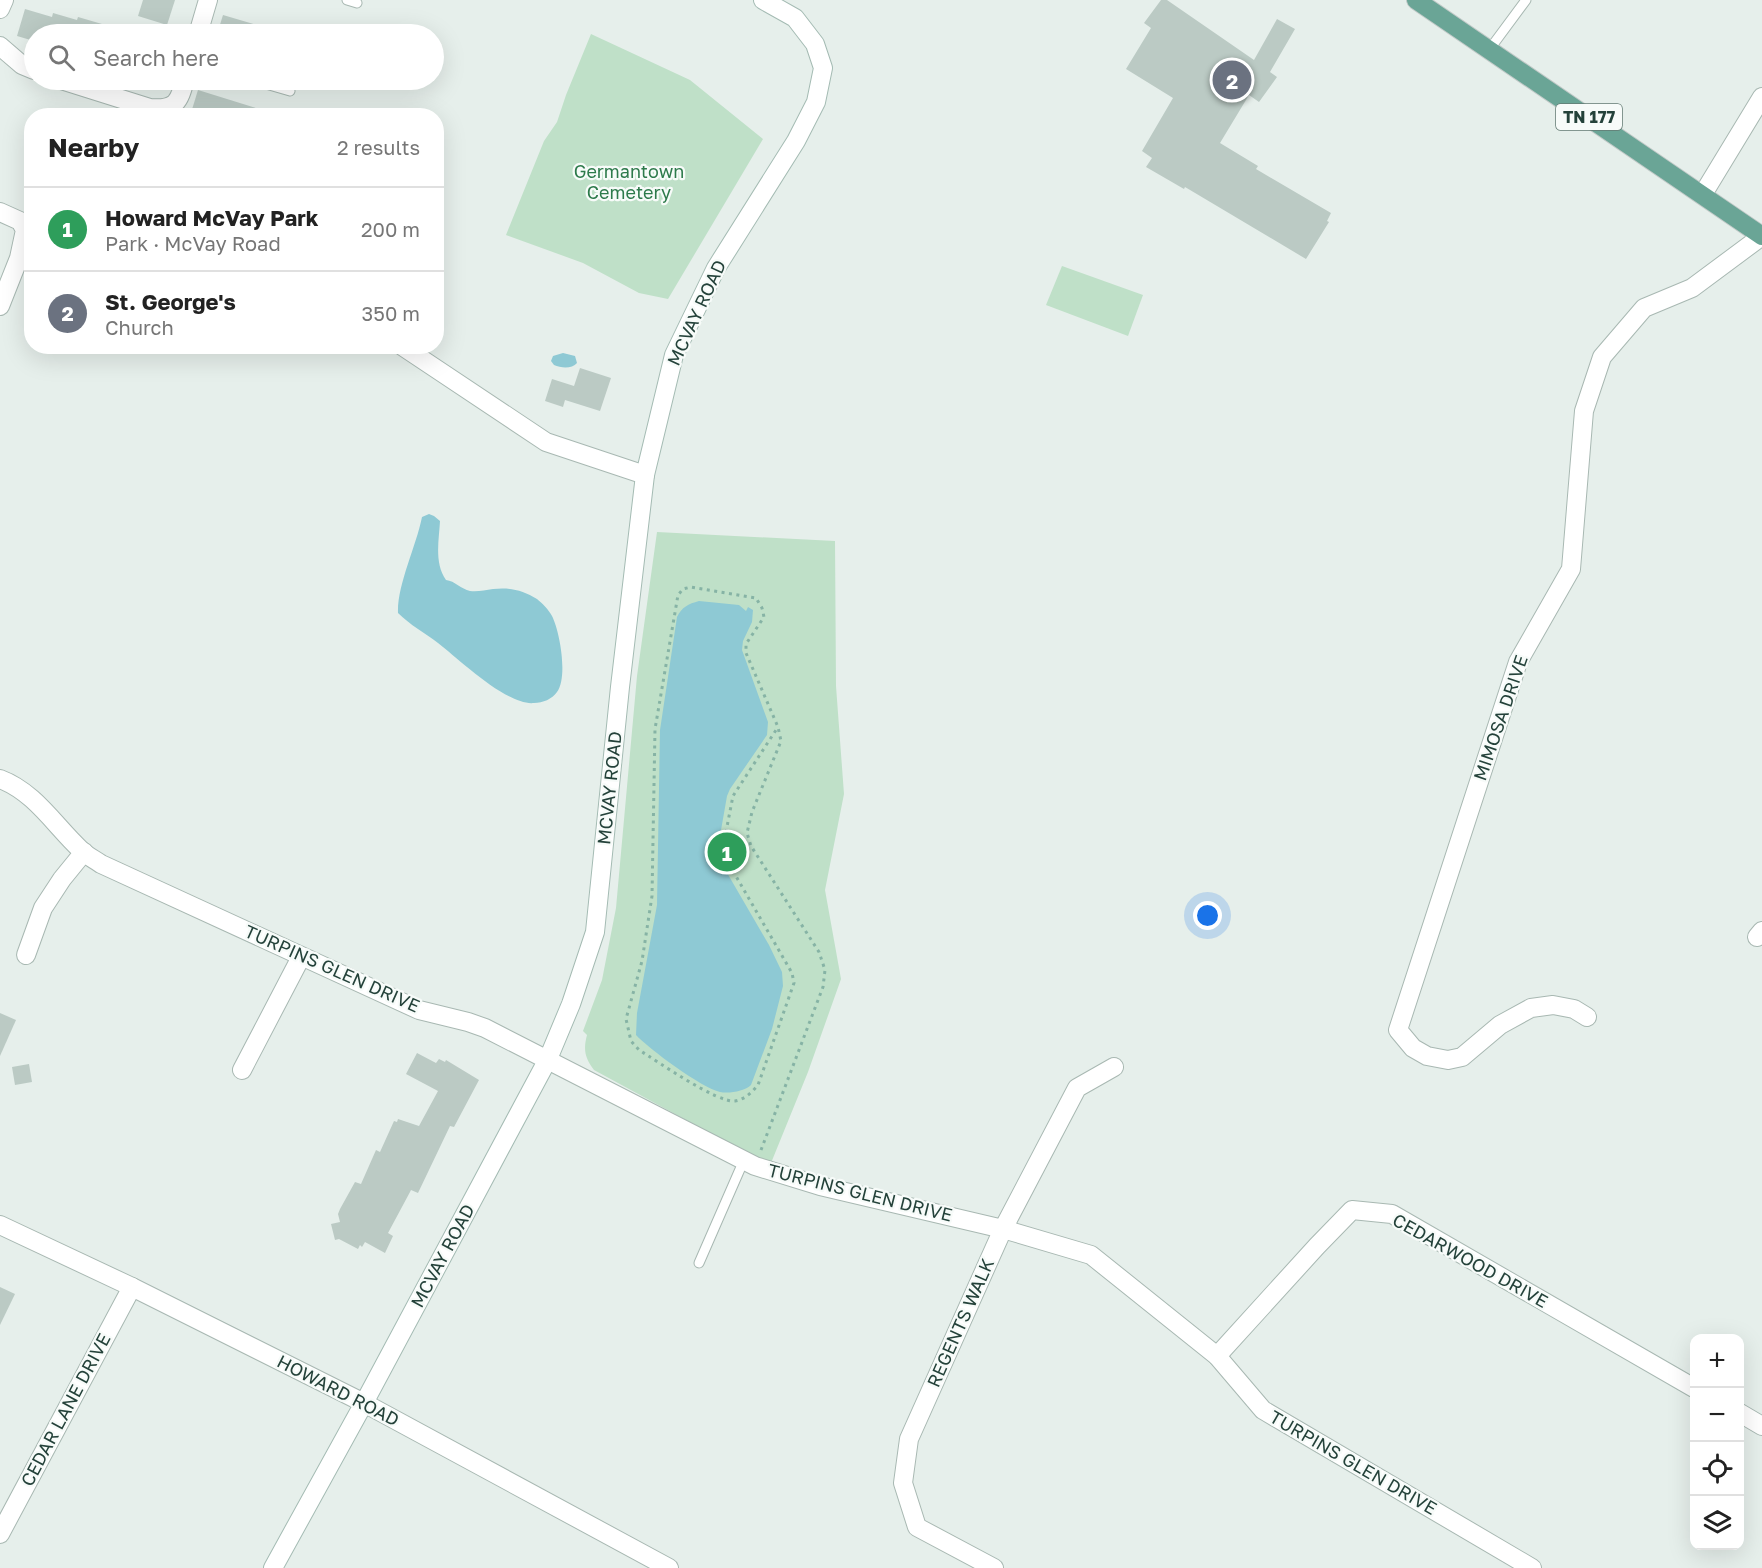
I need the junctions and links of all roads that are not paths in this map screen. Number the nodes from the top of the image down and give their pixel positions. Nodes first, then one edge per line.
1 (4, 0) edge
2 (208, 0) edge
3 (763, 0) edge
4 (1416, 0) edge
5 (1526, 0) edge
6 (0, 9) edge
7 (201, 24) edge
8 (0, 46) edge
9 (1489, 50) junction
10 (24, 65) edge
11 (93, 90) edge
12 (182, 90) edge
13 (287, 90) edge
14 (290, 91) dead end
15 (1762, 97) edge
16 (150, 108) edge
17 (165, 108) edge
18 (1703, 195) junction
19 (0, 212) edge
20 (24, 228) edge
21 (24, 235) edge
22 (1762, 236) edge
23 (0, 306) edge
24 (414, 354) edge
25 (645, 475) junction
26 (0, 779) edge
27 (84, 852) junction
28 (26, 955) dead end
29 (301, 957) junction
30 (1587, 1017) dead end
31 (548, 1059) junction
32 (1114, 1067) dead end
33 (242, 1070) dead end
34 (750, 1163) junction
35 (0, 1225) edge
36 (1003, 1229) junction
37 (699, 1263) dead end
38 (132, 1287) junction
39 (1216, 1356) junction
40 (1690, 1385) edge
41 (364, 1403) junction
42 (1744, 1415) edge
43 (1762, 1426) edge
44 (1, 1531) edge
45 (273, 1568) edge
46 (669, 1568) edge
47 (994, 1568) edge
48 (1532, 1568) edge

1 - 6 street
2 - 7 street
3 - 25 street, MCVAY ROAD
4 - 9 main road, TN 177
5 - 9 lane
8 - 10 street
9 - 18 main road, TN 177
11 - 16 street
12 - 17 street
13 - 14 lane
15 - 18 street
18 - 22 main road, TN 177
19 - 20 street
21 - 23 street
22 - 30 street, MIMOSA DRIVE
24 - 25 street
25 - 31 street, MCVAY ROAD
26 - 27 street, TURPINS GLEN DRIVE
27 - 28 street
27 - 29 street, TURPINS GLEN DRIVE
29 - 31 street, TURPINS GLEN DRIVE
29 - 33 street
31 - 34 street, TURPINS GLEN DRIVE
31 - 41 street, MCVAY ROAD
32 - 36 street, REGENTS WALK
34 - 36 street, TURPINS GLEN DRIVE
34 - 37 lane
35 - 38 street, HOWARD ROAD
36 - 39 street, TURPINS GLEN DRIVE
36 - 47 street, REGENTS WALK
38 - 41 street, HOWARD ROAD
38 - 44 street, CEDAR LANE DRIVE
39 - 40 street, CEDARWOOD DRIVE
39 - 48 street, TURPINS GLEN DRIVE
41 - 45 street, MCVAY ROAD
41 - 46 street, HOWARD ROAD
42 - 43 street

